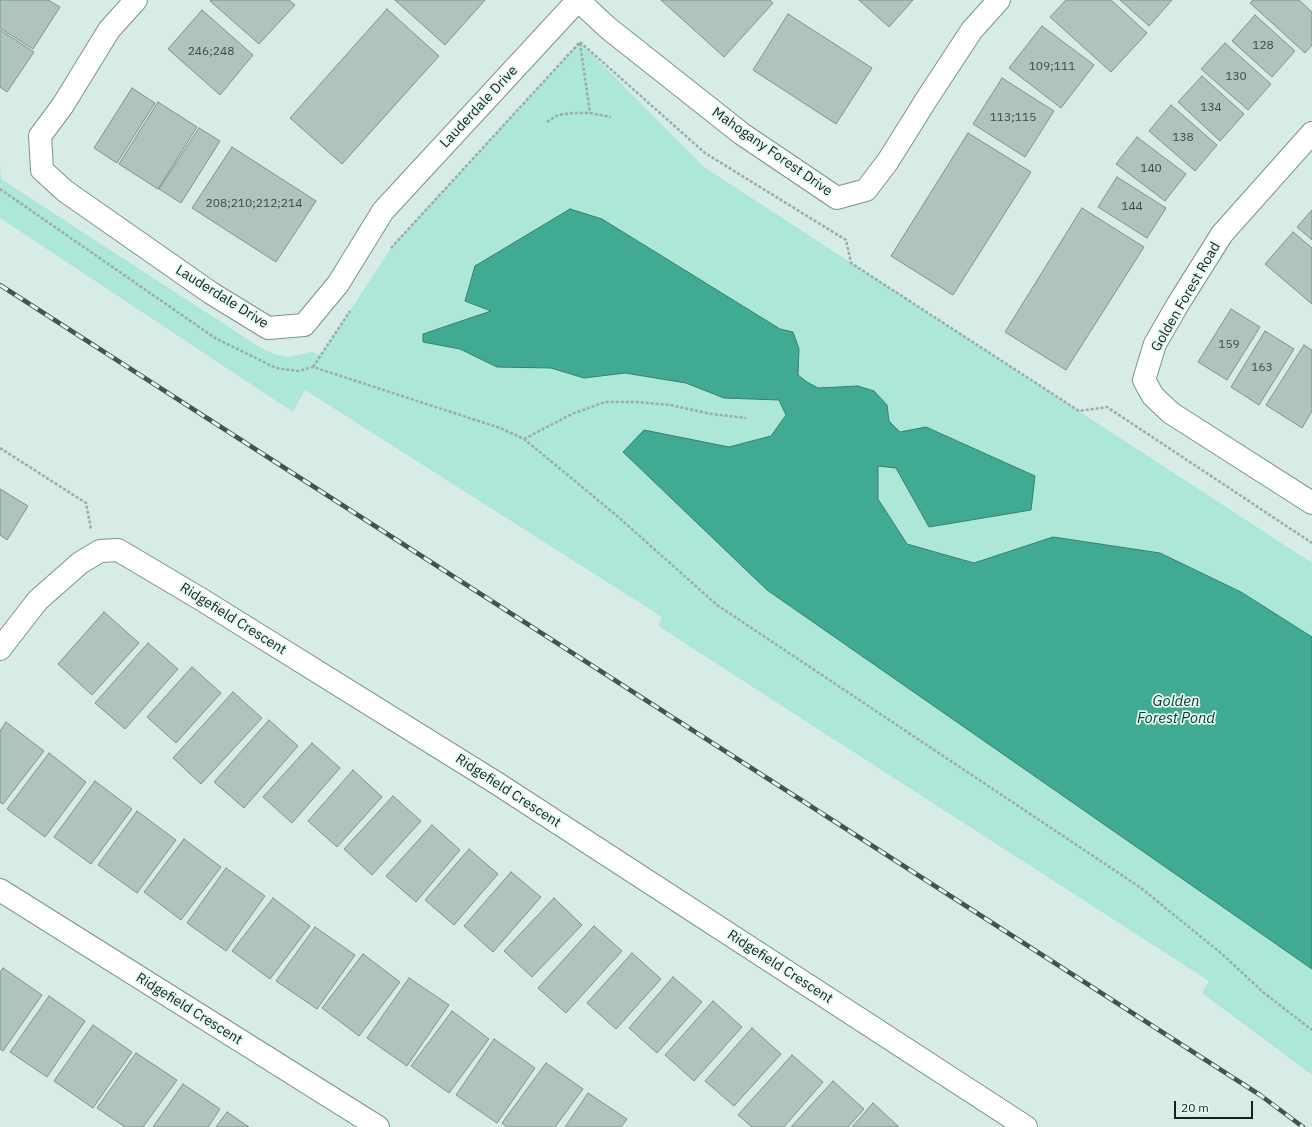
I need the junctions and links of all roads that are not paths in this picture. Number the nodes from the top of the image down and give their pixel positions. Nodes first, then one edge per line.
1 (136, 0) edge
2 (578, 0) edge
3 (999, 0) edge
4 (1312, 133) edge
5 (1312, 503) edge
6 (0, 649) edge
7 (0, 890) edge
8 (378, 1127) edge
9 (1026, 1127) edge

1 - 2 street, Lauderdale Drive
2 - 3 street, Mahogany Forest Drive
4 - 5 street, Golden Forest Road
6 - 9 street, Ridgefield Crescent
7 - 8 street, Ridgefield Crescent

